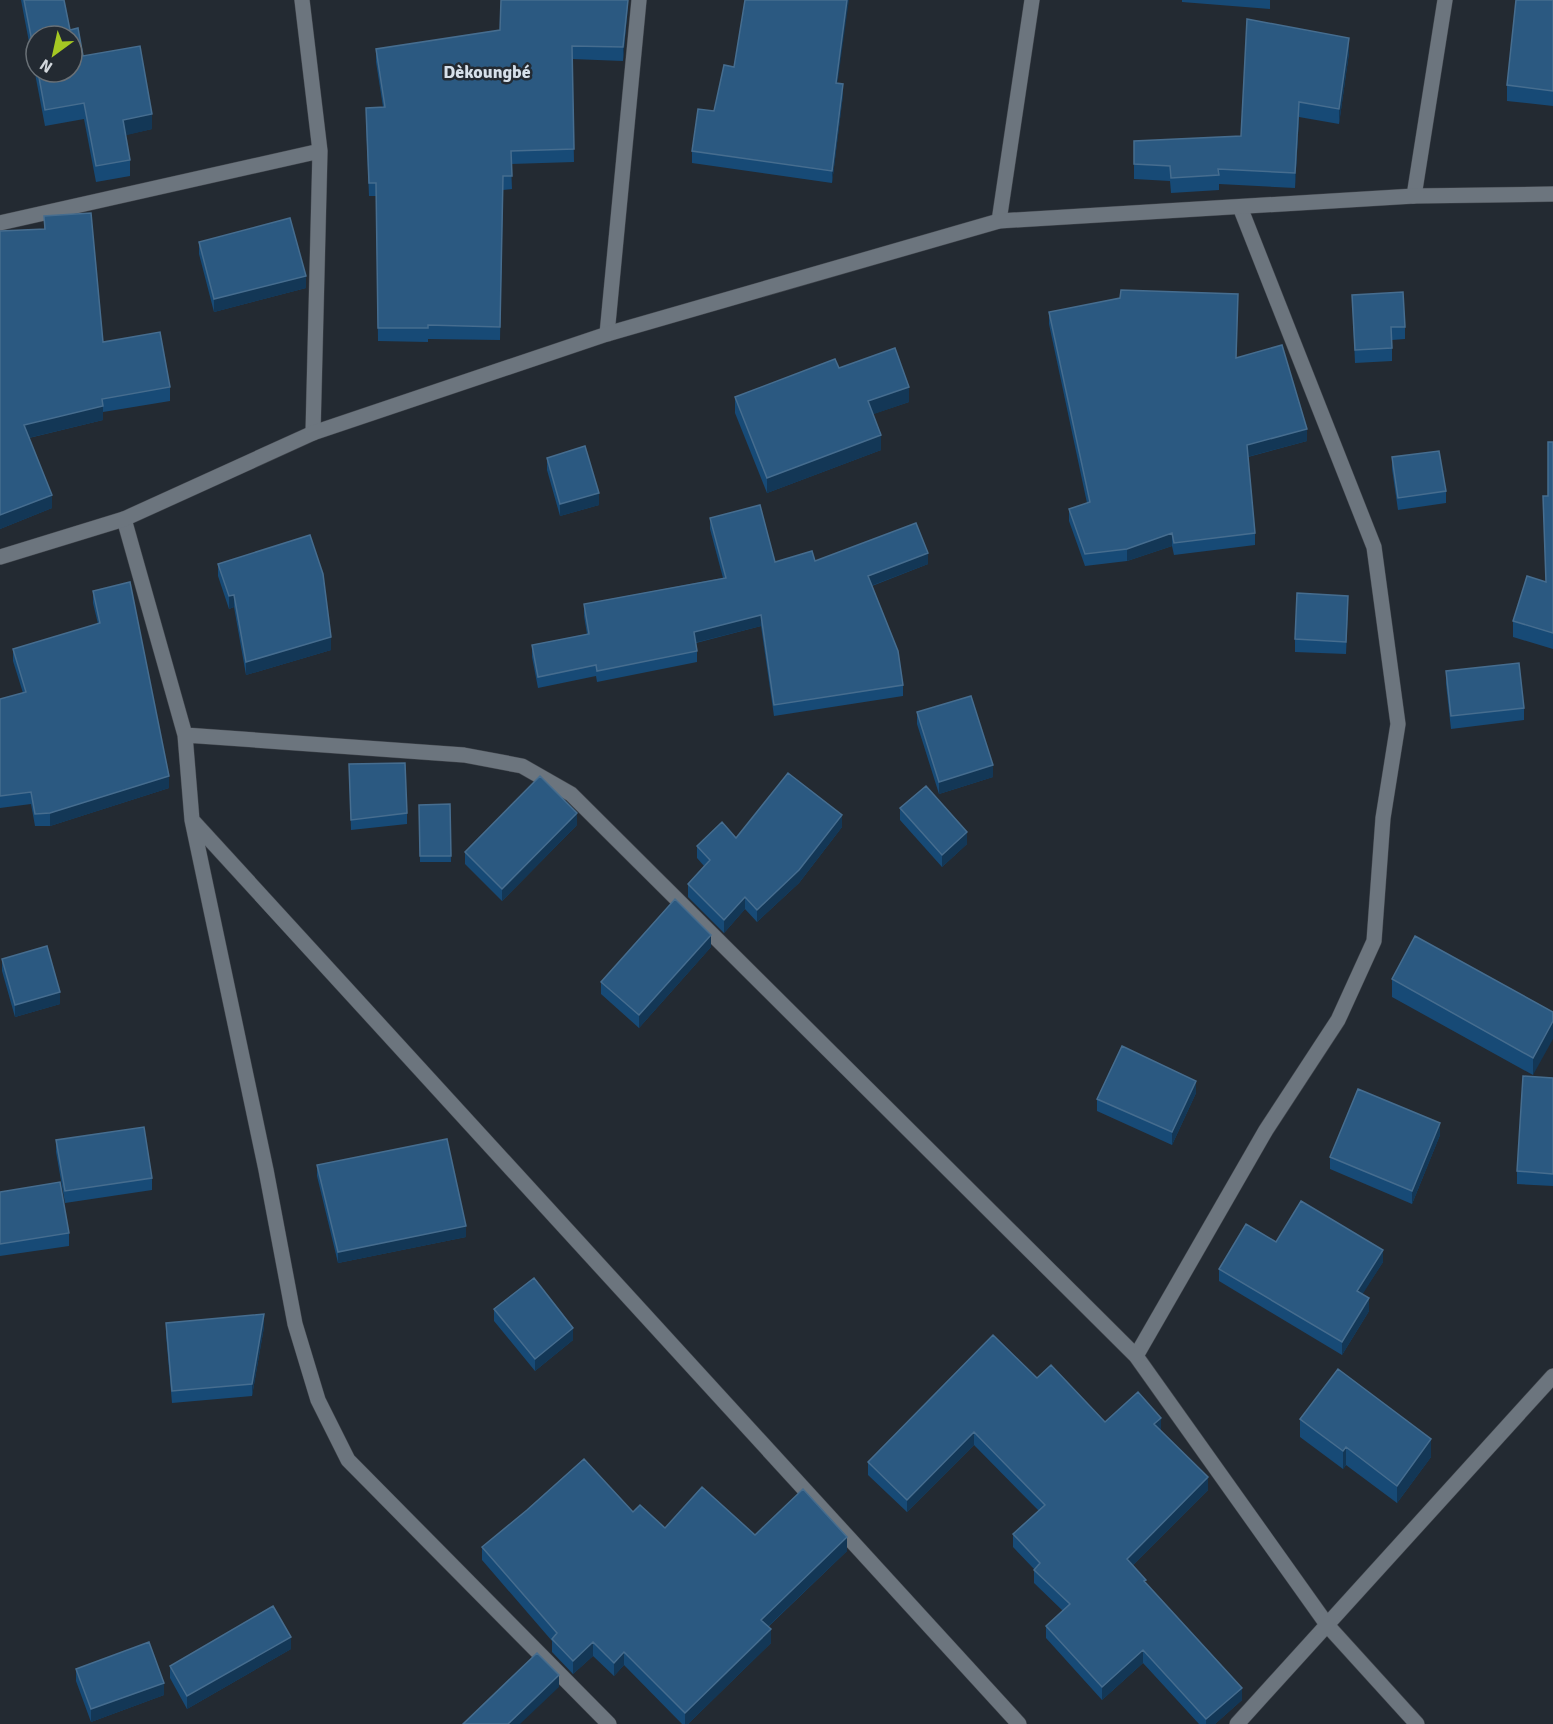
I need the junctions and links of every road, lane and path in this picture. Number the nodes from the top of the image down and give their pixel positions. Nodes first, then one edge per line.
1 (302, 0) edge
2 (639, 0) edge
3 (1032, 0) edge
4 (1445, 0) edge
5 (320, 151) junction
6 (1553, 194) edge
7 (1414, 196) junction
8 (1240, 207) junction
9 (999, 221) junction
10 (0, 223) edge
11 (607, 334) junction
12 (313, 433) junction
13 (124, 519) junction
14 (0, 557) edge
15 (185, 735) junction
16 (192, 820) junction
17 (1136, 1356) junction
18 (1553, 1376) edge
19 (1328, 1626) junction
20 (609, 1724) edge
21 (1019, 1724) edge
22 (1237, 1724) edge
23 (1417, 1724) edge

1 - 5 street
2 - 11 street
3 - 9 street
4 - 7 street
5 - 10 street
5 - 12 street
6 - 7 street
7 - 8 street
8 - 9 street
8 - 17 street
9 - 11 street
11 - 12 street
12 - 13 street
13 - 14 street
13 - 15 street
15 - 16 street
15 - 17 street
16 - 20 street
16 - 21 street
17 - 19 street
18 - 19 street
19 - 22 street
19 - 23 street

